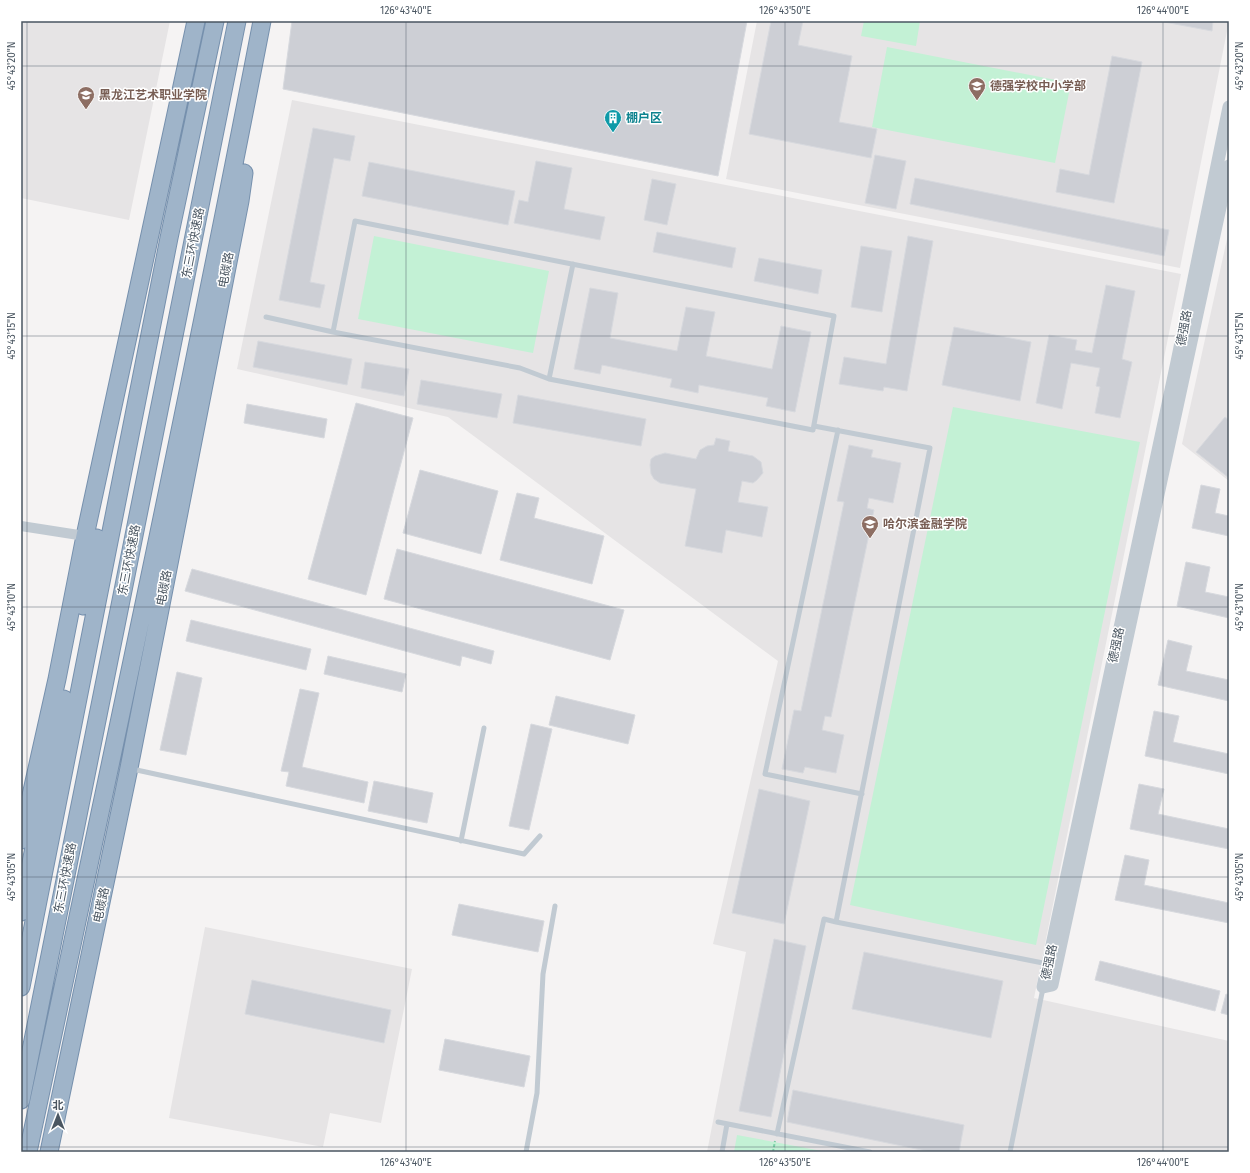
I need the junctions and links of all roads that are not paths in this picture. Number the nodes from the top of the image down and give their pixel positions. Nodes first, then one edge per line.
1 (196, 21) edge
2 (215, 21) edge
3 (237, 21) edge
4 (264, 21) edge
5 (1229, 107) edge
6 (1229, 166) edge
7 (155, 211) junction
8 (573, 264) junction
9 (266, 317) dead end
10 (333, 332) junction
11 (549, 379) junction
12 (814, 426) junction
13 (838, 430) junction
14 (21, 526) edge
15 (85, 536) junction
16 (484, 728) dead end
17 (129, 768) junction
18 (862, 794) junction
19 (540, 836) dead end
20 (21, 840) edge
21 (461, 841) junction
22 (555, 906) dead end
23 (21, 912) edge
24 (836, 922) junction
25 (1048, 964) junction
26 (1043, 987) junction
27 (21, 988) edge
28 (21, 1100) edge
29 (718, 1122) dead end
30 (727, 1124) junction
31 (777, 1134) junction
32 (28, 1152) edge
33 (50, 1152) edge
34 (526, 1152) edge
35 (722, 1152) edge
36 (870, 1152) edge
37 (1010, 1152) edge

1 - 7 highway
2 - 27 highway, 东三环快速路
3 - 28 highway, 东三环快速路
4 - 17 highway, 电碳路
4 - 32 highway
5 - 25 street, 德强路
6 - 26 street, 德强路
7 - 15 highway
7 - 23 highway
8 - 10 lane
8 - 11 lane
8 - 12 lane
9 - 10 lane
10 - 11 lane
11 - 12 lane
12 - 13 lane
13 - 18 lane
13 - 18 lane
14 - 15 street
15 - 20 highway
16 - 21 lane
17 - 21 lane
17 - 33 highway, 电碳路
18 - 24 lane
19 - 21 lane
22 - 34 lane
24 - 25 lane
24 - 31 lane
25 - 26 street, 德强路
26 - 37 lane
29 - 30 lane
30 - 31 lane
30 - 35 lane
31 - 36 lane

